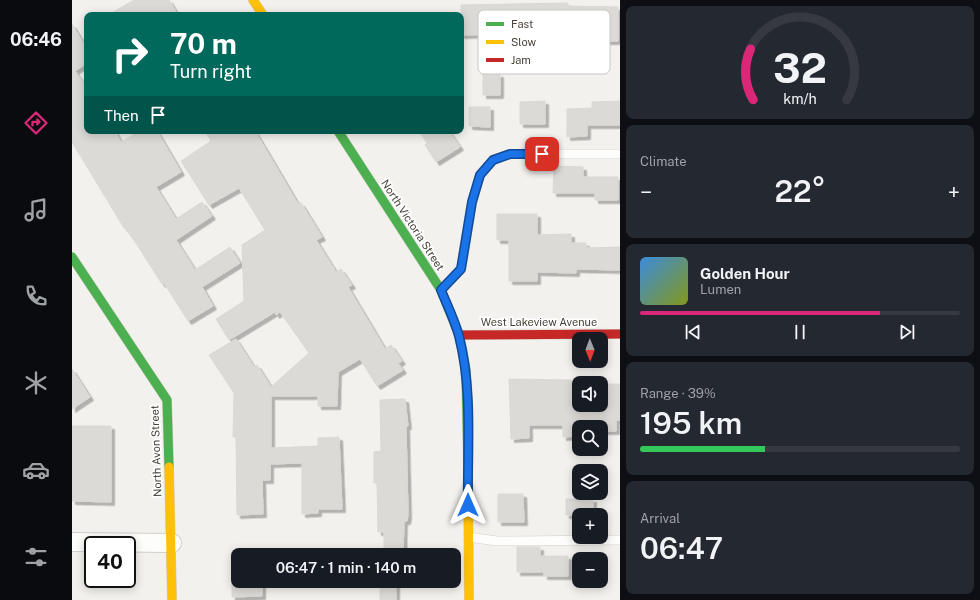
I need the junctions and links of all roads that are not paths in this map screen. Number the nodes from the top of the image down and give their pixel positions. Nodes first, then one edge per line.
1 (253, 0) edge
2 (261, 12) edge
3 (340, 134) edge
4 (620, 154) edge
5 (72, 257) edge
6 (441, 290) junction
7 (620, 334) edge
8 (459, 335) junction
9 (468, 537) junction
10 (620, 540) edge
11 (72, 542) edge
12 (172, 543) junction
13 (172, 600) edge
14 (468, 600) edge

1 - 2 street
3 - 6 street, North Victoria Street
4 - 6 lane
5 - 12 street, North Avon Street
6 - 8 street, North Victoria Street
7 - 8 street, West Lakeview Avenue
8 - 9 street, North Victoria Street
9 - 10 lane
9 - 14 street, North Victoria Street
11 - 12 street
12 - 13 street, North Avon Street

